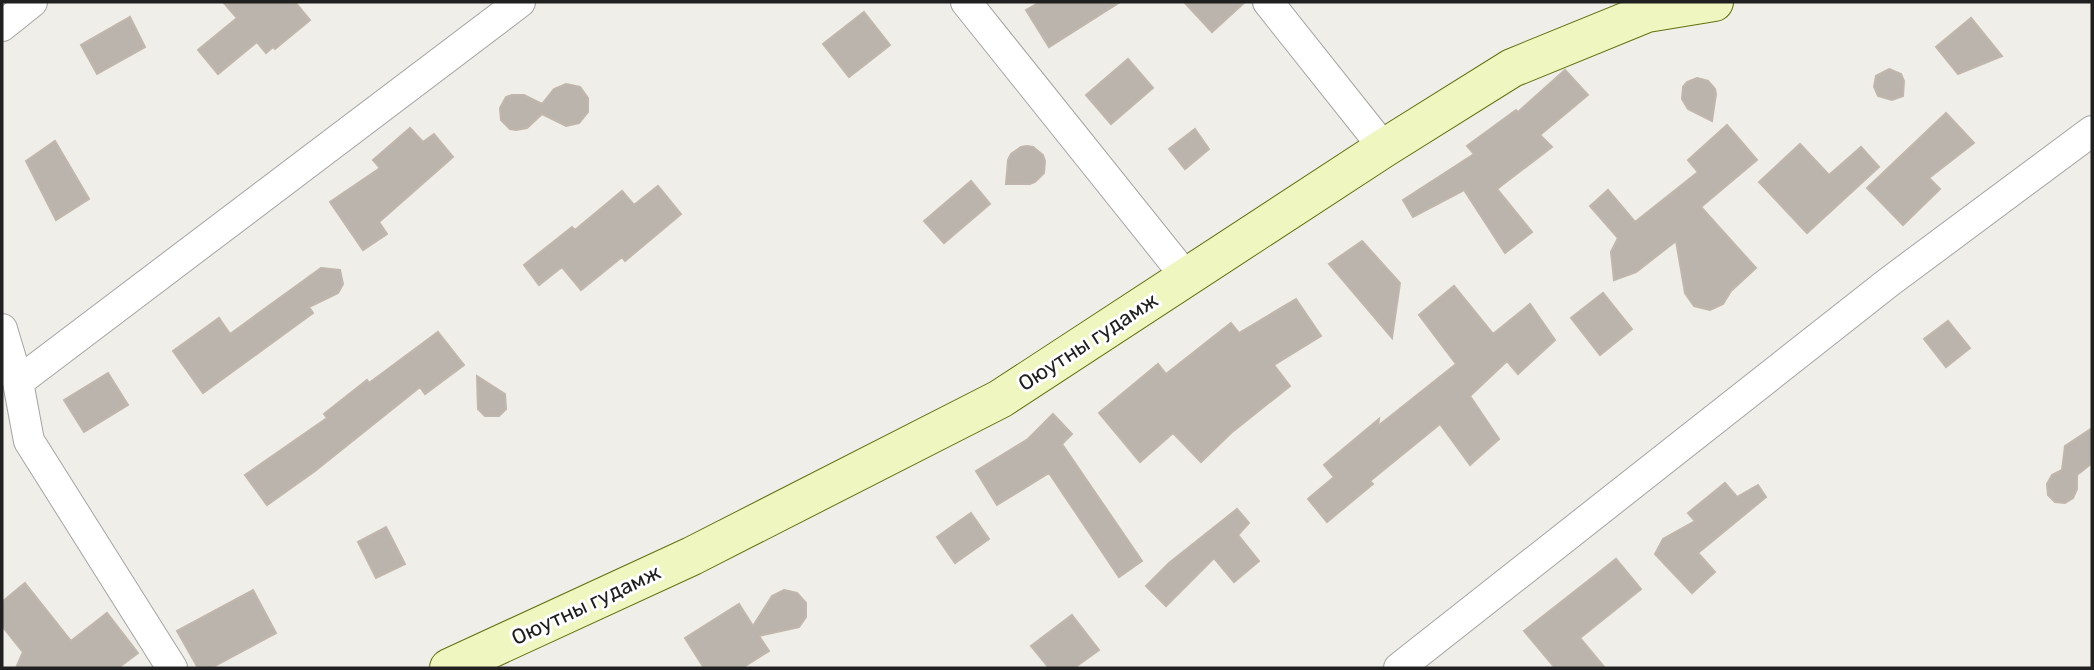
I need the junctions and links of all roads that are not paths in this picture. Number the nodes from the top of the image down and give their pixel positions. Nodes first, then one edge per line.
1 (32, 2) edge
2 (520, 2) edge
3 (966, 2) edge
4 (1268, 2) edge
5 (1714, 2) edge
6 (1642, 8) edge
7 (2, 26) edge
8 (2092, 131) edge
9 (1384, 148) junction
10 (1187, 278) junction
11 (2, 329) edge
12 (19, 382) junction
13 (172, 668) edge
14 (449, 668) edge
15 (1399, 668) edge

1 - 7 street
2 - 12 street
3 - 10 street
4 - 9 street
5 - 6 street, Оюутны гудамж
6 - 9 street, Оюутны гудамж
8 - 15 street
9 - 10 street, Оюутны гудамж
10 - 14 street, Оюутны гудамж
11 - 12 street
12 - 13 street

